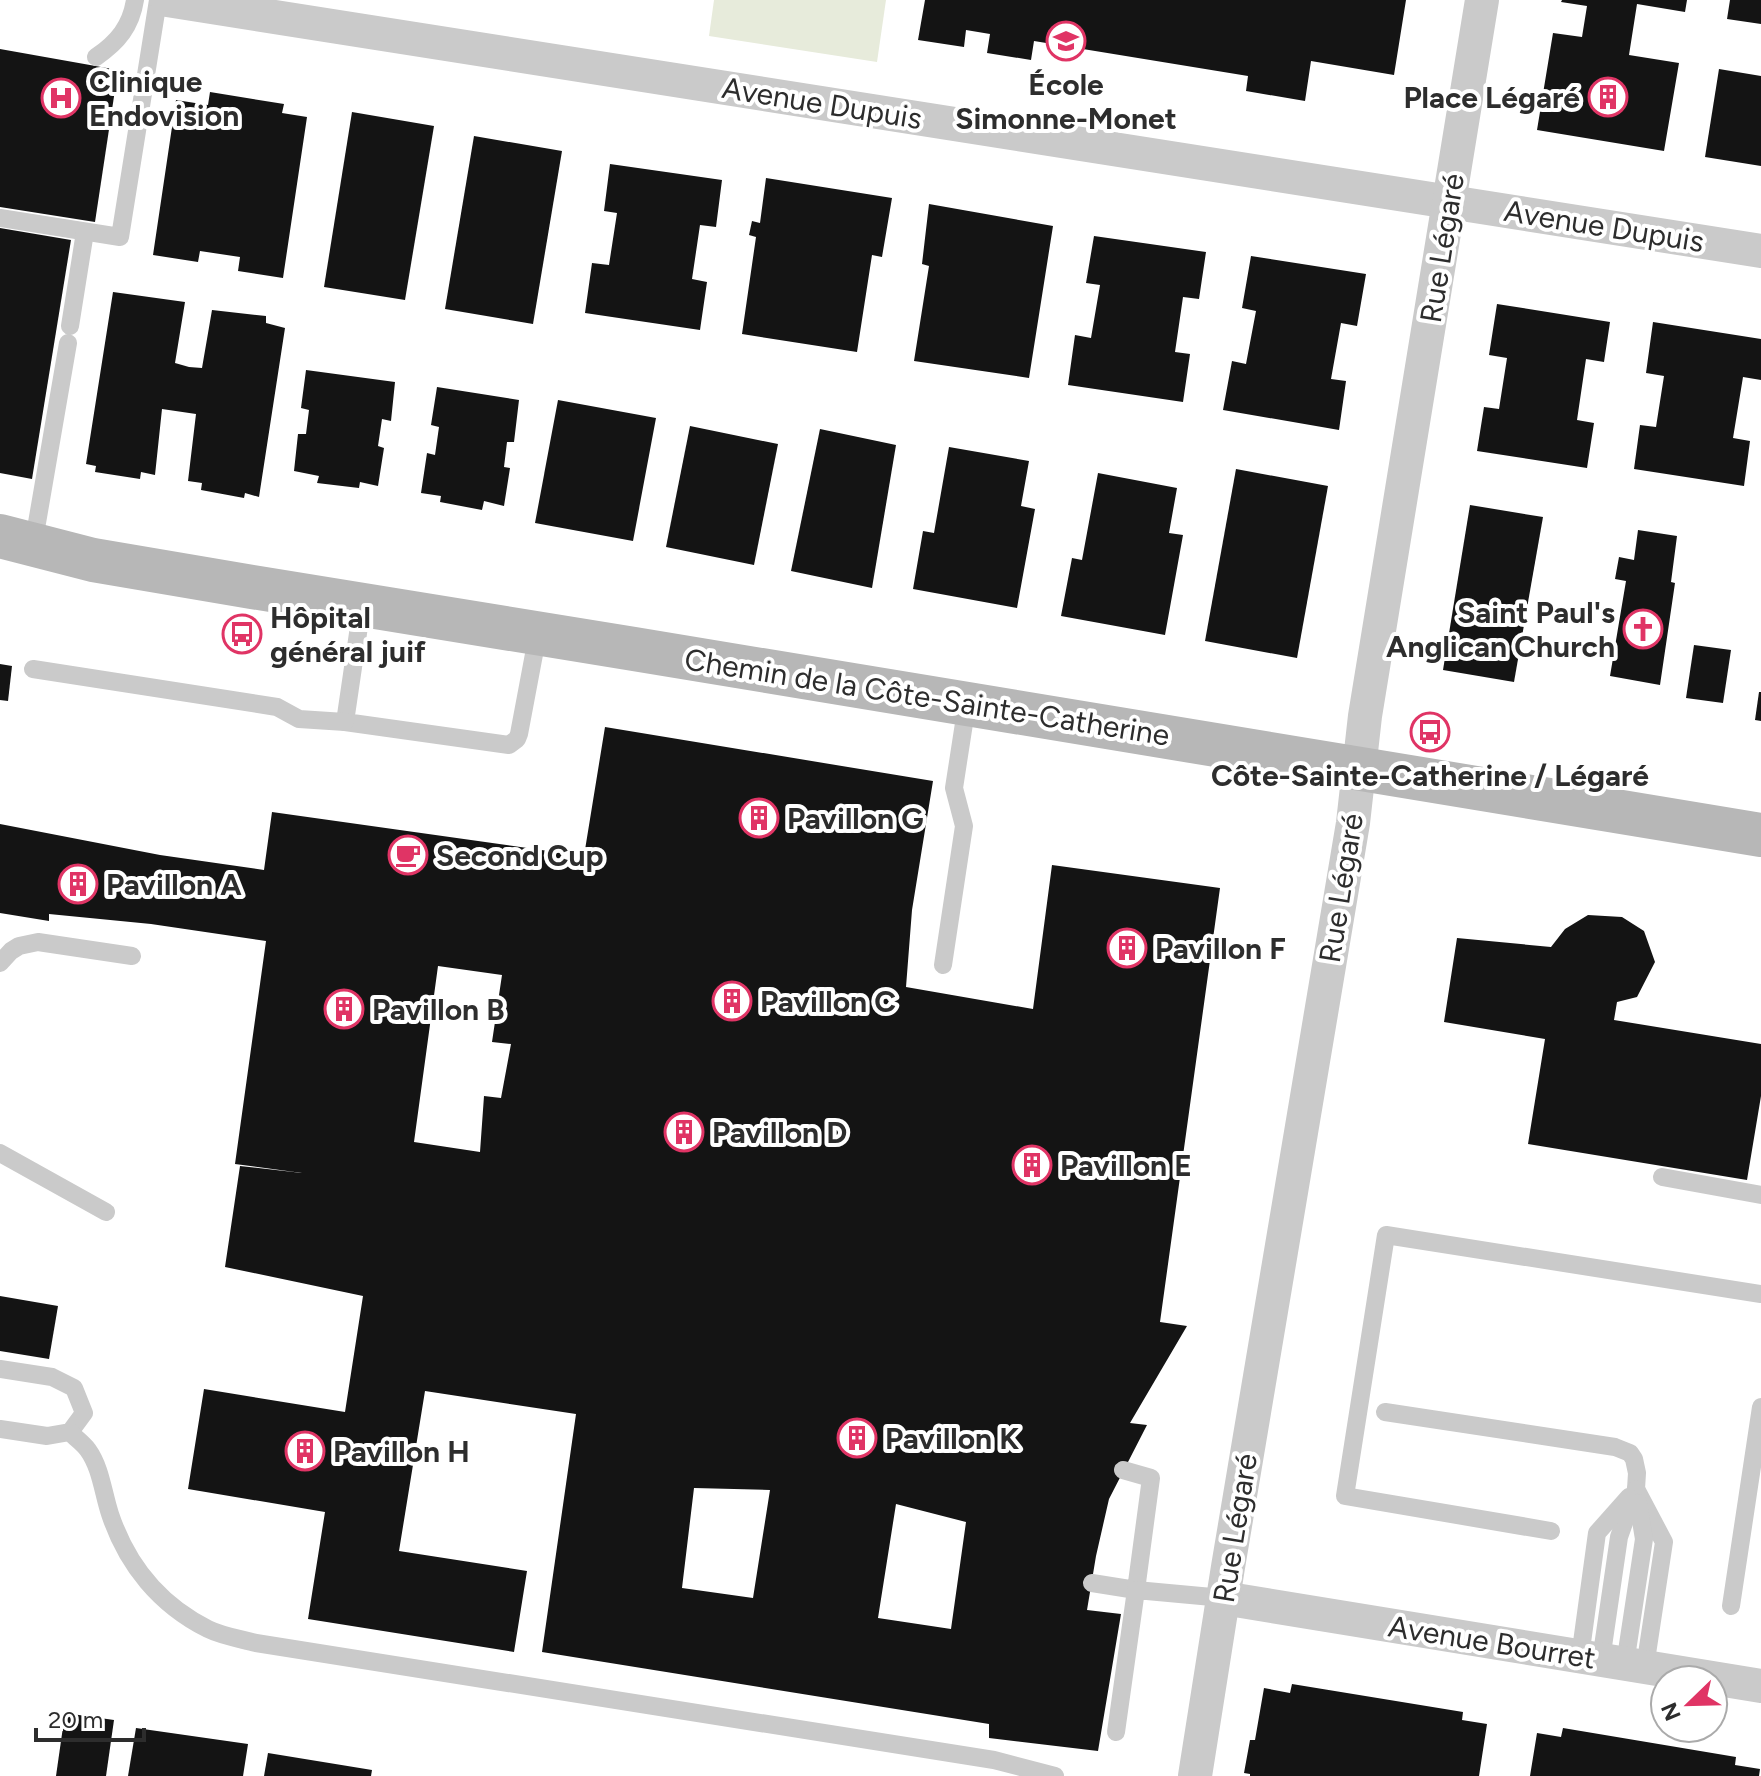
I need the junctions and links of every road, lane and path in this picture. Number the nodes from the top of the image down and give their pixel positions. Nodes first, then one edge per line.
1 (135, 0) edge
2 (158, 0) edge
3 (167, 0) edge
4 (1482, 0) edge
5 (96, 57) dead end
6 (1450, 202) junction
7 (0, 218) edge
8 (85, 232) junction
9 (1761, 251) edge
10 (16, 549) edge
11 (362, 606) junction
12 (538, 633) junction
13 (33, 669) dead end
14 (967, 704) junction
15 (345, 722) junction
16 (1359, 769) junction
17 (1761, 835) edge
18 (132, 956) dead end
19 (0, 963) edge
20 (943, 965) dead end
21 (0, 1153) edge
22 (1662, 1177) dead end
23 (1761, 1195) edge
24 (106, 1212) dead end
25 (1761, 1294) edge
26 (0, 1369) edge
27 (1761, 1407) edge
28 (1385, 1412) dead end
29 (0, 1429) edge
30 (70, 1432) junction
31 (1123, 1470) dead end
32 (1636, 1489) junction
33 (1551, 1531) dead end
34 (1092, 1583) dead end
35 (1136, 1590) junction
36 (1223, 1598) junction
37 (1731, 1606) dead end
38 (1613, 1662) junction
39 (1761, 1686) edge
40 (1116, 1732) dead end
41 (1055, 1776) edge
42 (1195, 1776) edge

1 - 5 lane
2 - 8 lane
3 - 6 street, Avenue Dupuis
4 - 6 street, Rue Légaré
6 - 9 street, Avenue Dupuis
6 - 16 street, Rue Légaré
7 - 8 lane
8 - 10 lane
10 - 11 main road, Chemin de la Côte-Sainte-Catherine
11 - 12 main road, Chemin de la Côte-Sainte-Catherine
11 - 15 lane
12 - 14 main road, Chemin de la Côte-Sainte-Catherine
12 - 15 lane
13 - 15 lane
14 - 16 main road, Chemin de la Côte-Sainte-Catherine
14 - 20 lane
16 - 17 main road, Chemin de la Côte-Sainte-Catherine
16 - 36 street, Rue Légaré
18 - 19 lane
21 - 24 lane
22 - 23 lane
25 - 33 lane
26 - 30 lane
27 - 37 lane
28 - 32 lane
29 - 30 lane
30 - 41 lane
31 - 35 lane
32 - 38 lane
32 - 38 lane
34 - 35 lane
35 - 36 lane
35 - 40 lane
36 - 38 street, Avenue Bourret
36 - 42 street, Rue Légaré
38 - 39 street, Avenue Bourret

